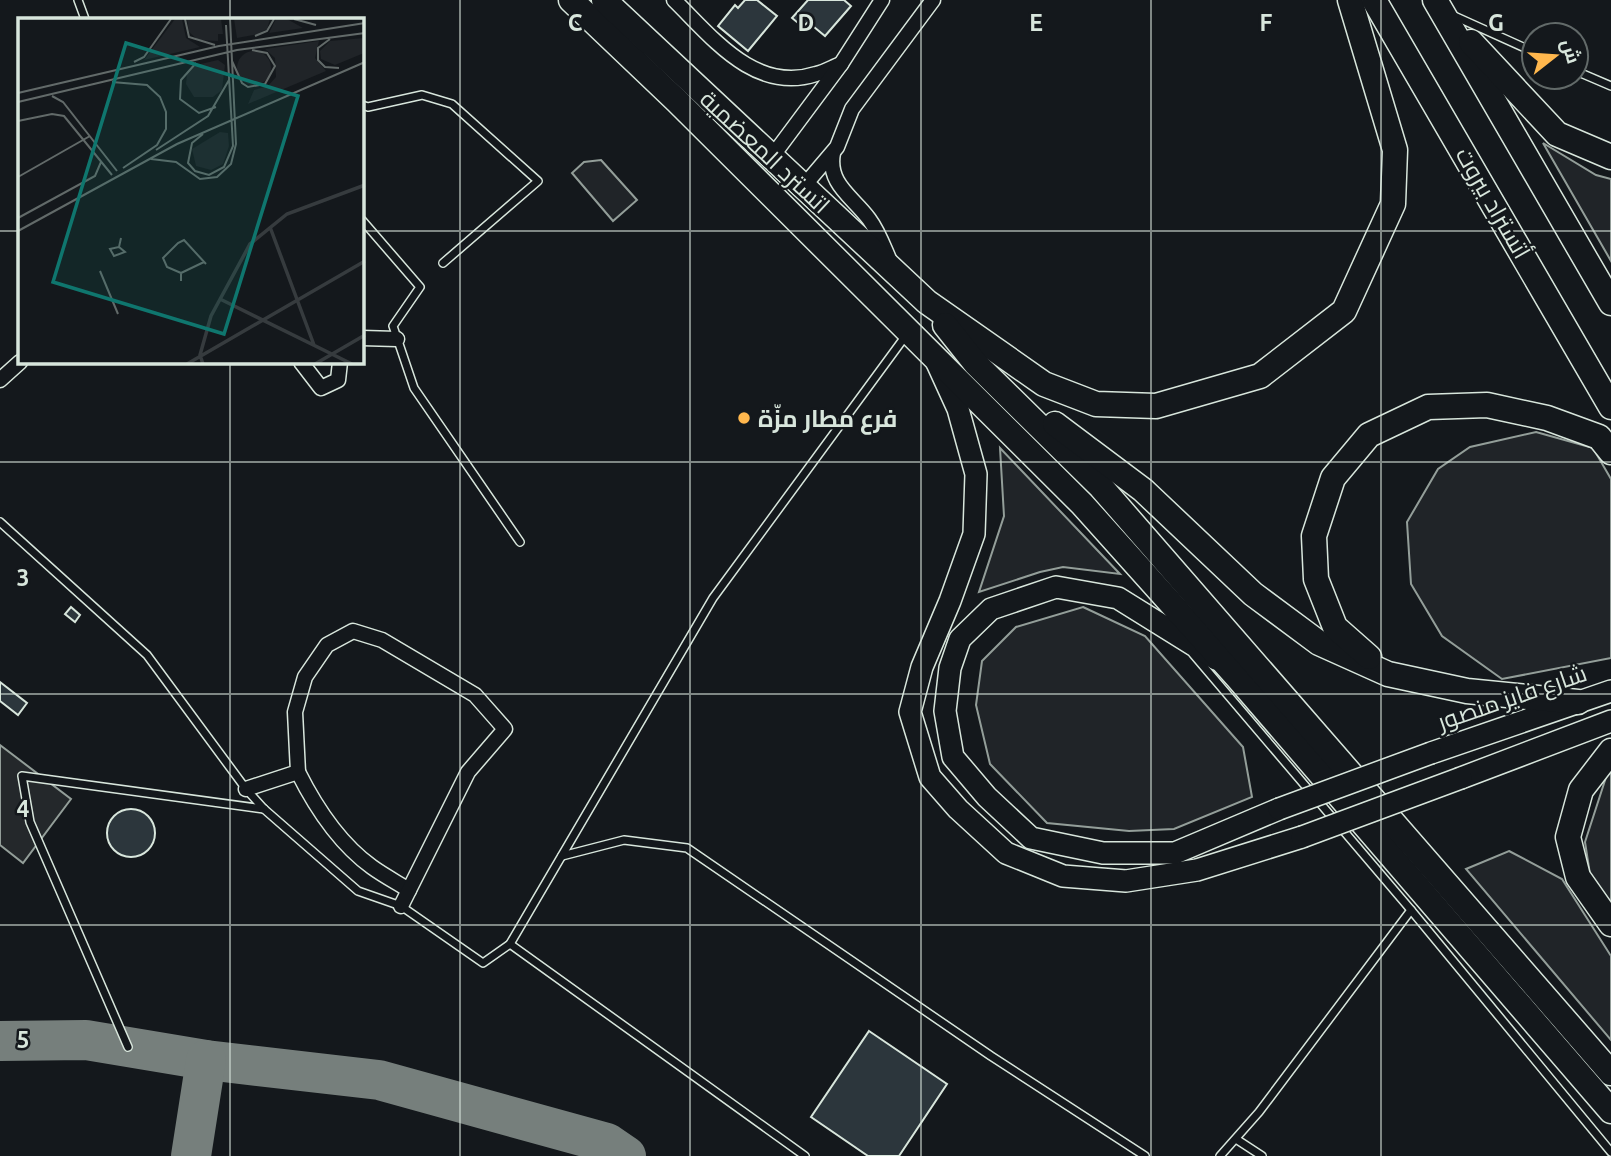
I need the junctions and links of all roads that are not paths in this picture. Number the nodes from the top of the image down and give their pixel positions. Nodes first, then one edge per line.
1 (78, 0) edge
2 (571, 0) edge
3 (604, 0) edge
4 (674, 0) edge
5 (882, 0) edge
6 (933, 0) edge
7 (1350, 0) edge
8 (1374, 0) edge
9 (1438, 5) edge
10 (85, 18) edge
11 (1520, 45) edge
12 (841, 64) junction
13 (1590, 77) edge
14 (1611, 86) edge
15 (364, 106) edge
16 (833, 153) junction
17 (771, 158) junction
18 (1611, 158) edge
19 (803, 187) junction
20 (364, 222) edge
21 (443, 263) dead end
22 (895, 273) junction
23 (927, 303) junction
24 (1611, 303) edge
25 (908, 332) junction
26 (364, 338) edge
27 (397, 339) junction
28 (934, 358) junction
29 (18, 364) edge
30 (303, 364) edge
31 (340, 364) edge
32 (976, 364) junction
33 (0, 380) edge
34 (1611, 407) edge
35 (1611, 452) edge
36 (0, 522) edge
37 (520, 542) dead end
38 (1179, 638) junction
39 (1226, 665) junction
40 (1388, 674) junction
41 (1611, 691) edge
42 (1578, 702) junction
43 (1611, 721) edge
44 (1611, 751) edge
45 (298, 772) junction
46 (246, 789) junction
47 (264, 809) junction
48 (562, 856) junction
49 (409, 890) junction
50 (401, 906) junction
51 (1411, 910) junction
52 (1611, 924) edge
53 (510, 944) junction
54 (128, 1047) dead end
55 (1611, 1073) edge
56 (1611, 1111) edge
57 (1236, 1139) junction
58 (1611, 1152) edge
59 (805, 1156) edge
60 (1145, 1156) edge
61 (1220, 1156) edge
62 (1262, 1156) edge

1 - 10 lane
2 - 25 highway
3 - 17 highway, اتسترد المعضمية
4 - 12 street
5 - 12 street
6 - 16 street
7 - 23 highway
8 - 34 highway, أتستراد بيروت
9 - 11 lane
9 - 18 highway
9 - 24 highway
12 - 17 street
13 - 14 lane
15 - 21 lane
16 - 19 street
16 - 22 street
17 - 19 highway, اتسترد المعضمية
19 - 22 highway, اتسترد المعضمية
20 - 27 lane
22 - 23 highway, اتسترد المعضمية
23 - 32 highway
25 - 28 highway
25 - 48 lane
26 - 27 street
27 - 37 lane
28 - 39 highway
28 - 43 main road, bridge
29 - 33 street
30 - 31 street
32 - 40 highway
32 - 55 highway
35 - 40 highway
36 - 46 lane
38 - 39 main road, شارع فايز منصور
38 - 42 main road, شارع فايز منصور, bridge
38 - 51 lane
39 - 56 highway
40 - 42 highway
41 - 42 main road, شارع فايز منصور
44 - 52 highway
45 - 46 street
45 - 49 street
45 - 49 street
46 - 47 lane
47 - 50 lane
47 - 54 lane
48 - 53 lane
48 - 60 lane
49 - 50 street
50 - 53 lane
51 - 57 lane
51 - 58 lane
53 - 59 lane
57 - 61 lane
57 - 62 lane

